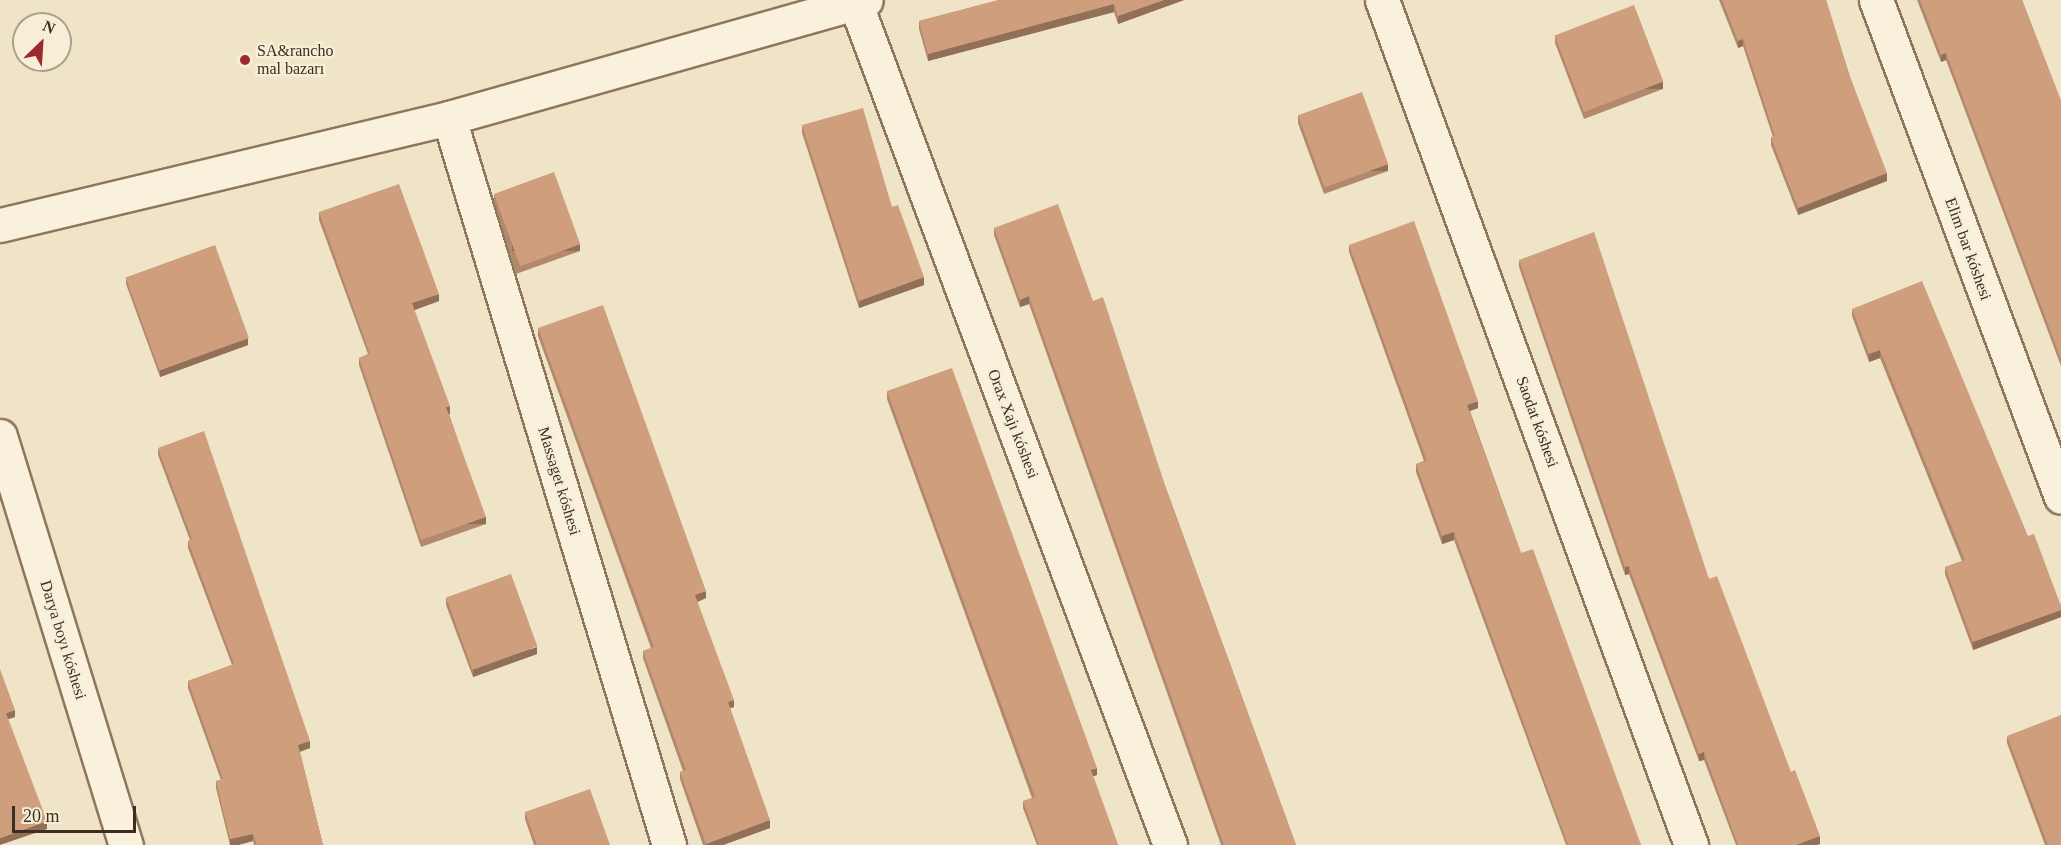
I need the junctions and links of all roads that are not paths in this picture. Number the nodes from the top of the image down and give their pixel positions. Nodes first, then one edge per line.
1 (1382, 0) edge
2 (1876, 0) edge
3 (860, 1) edge
4 (449, 118) junction
5 (0, 225) edge
6 (0, 436) edge
7 (2061, 497) edge
8 (126, 845) edge
9 (669, 845) edge
10 (1170, 845) edge
11 (1692, 845) edge

1 - 11 street, Saodat kóshesi
2 - 7 street, Elim bar kóshesi
3 - 4 street
3 - 10 street, Orax Xajı kóshesi
4 - 5 street
4 - 9 street, Massaget kóshesi
6 - 8 street, Darya boyı kóshesi

